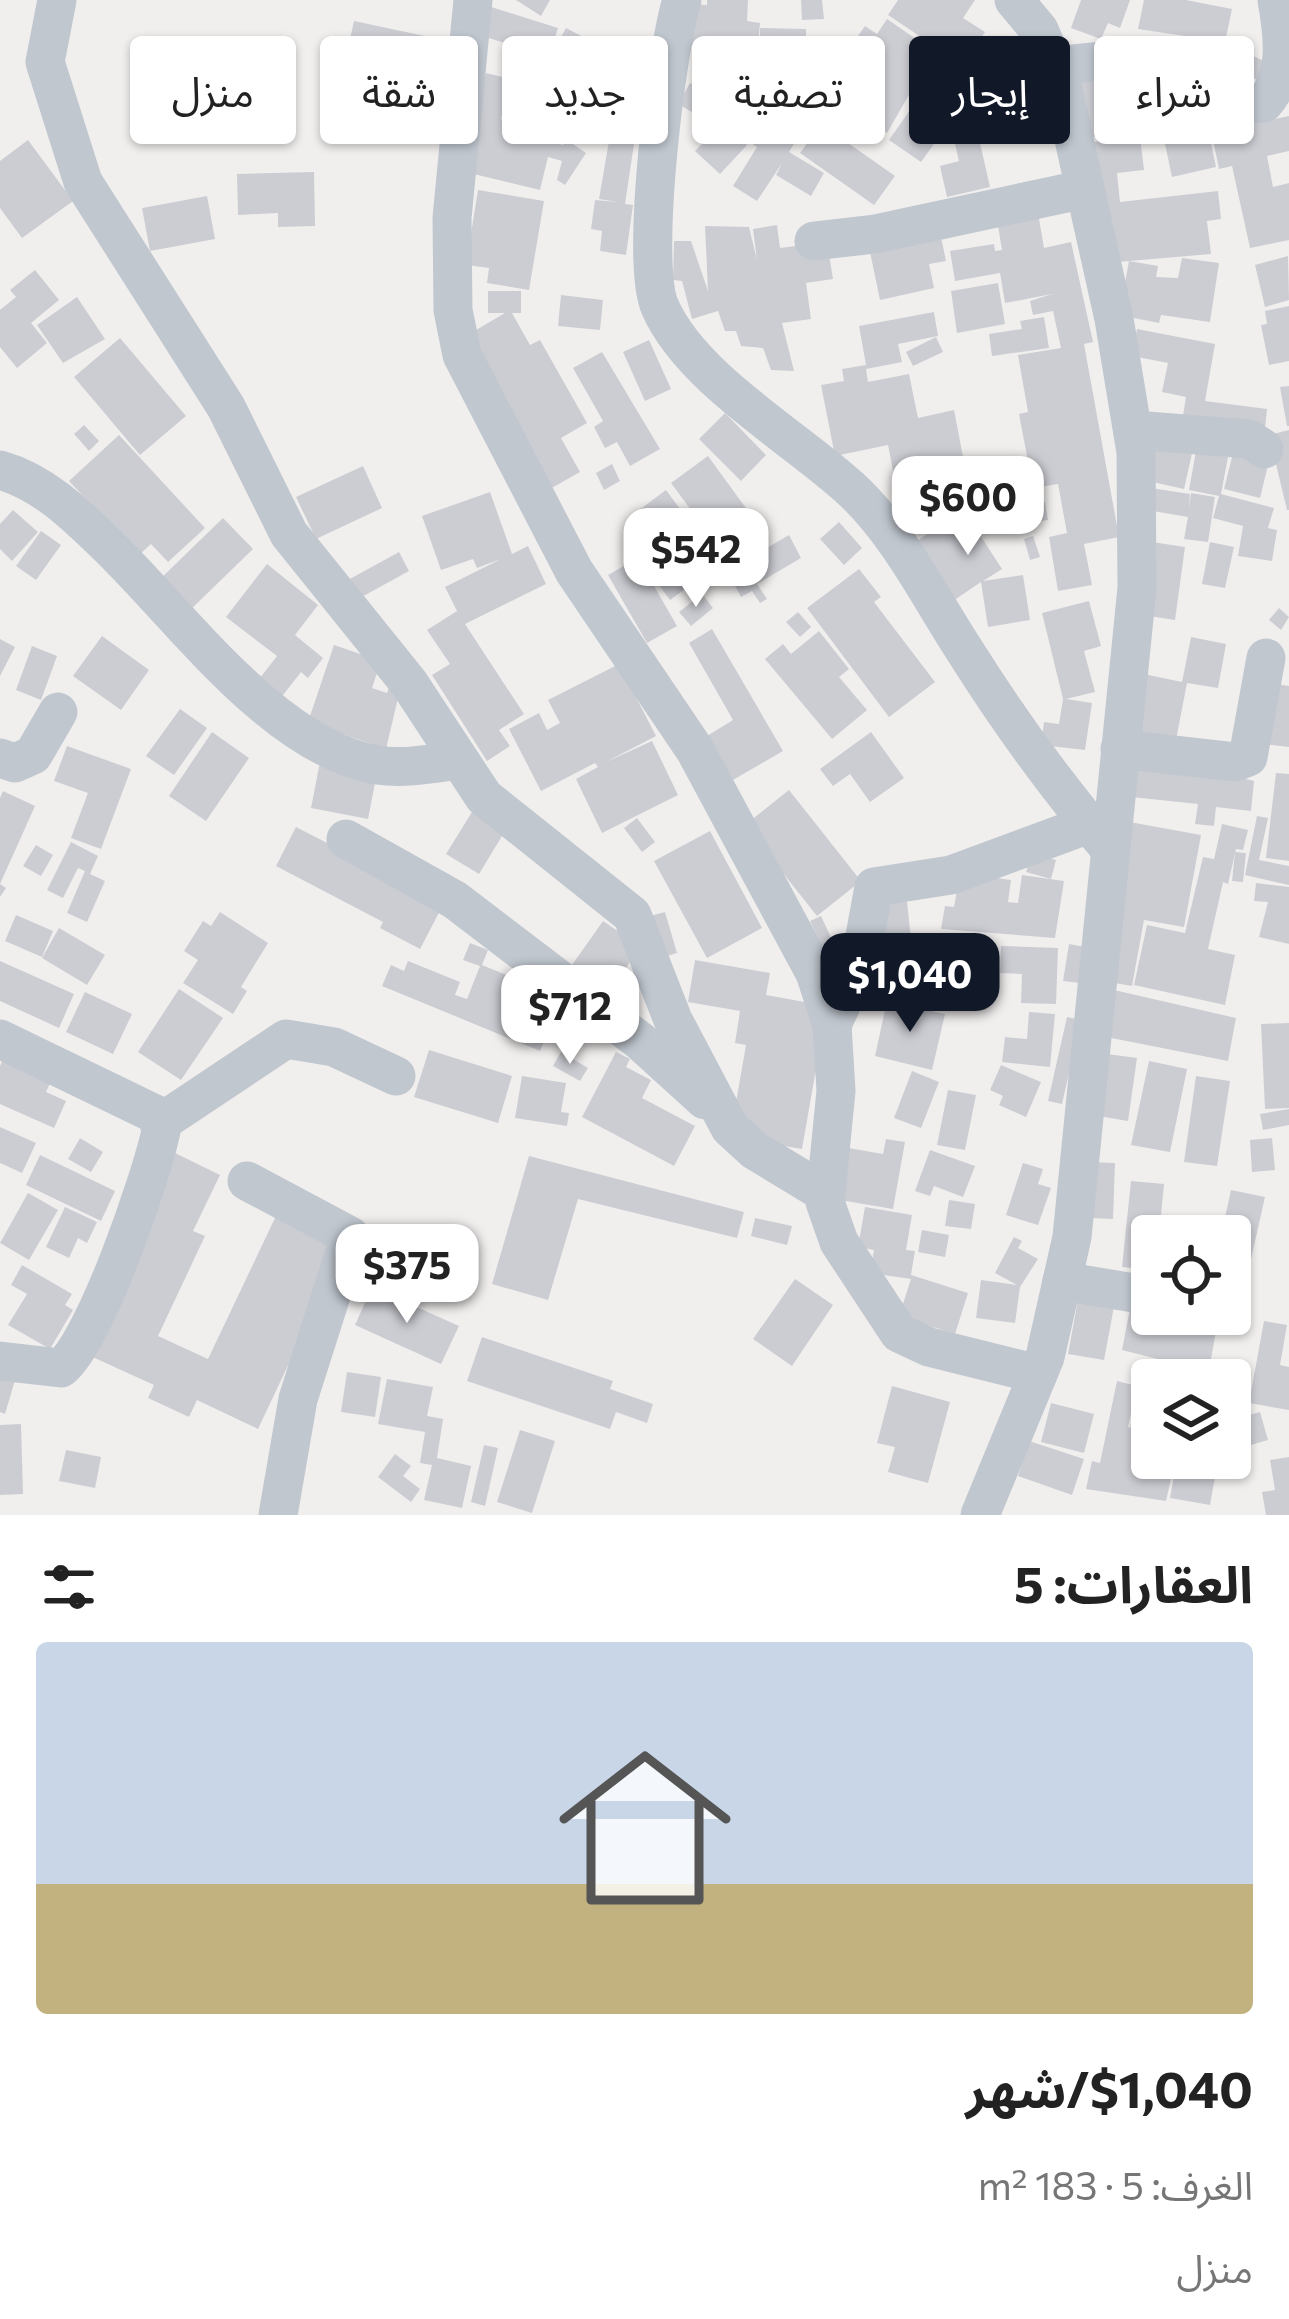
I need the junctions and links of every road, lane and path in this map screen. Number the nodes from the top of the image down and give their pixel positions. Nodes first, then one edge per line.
1 (57, 0) edge
2 (473, 0) edge
3 (682, 0) edge
4 (1014, 0) edge
5 (1277, 0) edge
6 (1042, 36) edge
7 (1070, 64) edge
8 (1070, 128) edge
9 (1085, 189) junction
10 (814, 241) dead end
11 (1134, 430) junction
12 (1264, 449) dead end
13 (0, 470) edge
14 (1266, 658) dead end
15 (58, 712) dead end
16 (1120, 749) junction
17 (0, 758) edge
18 (458, 760) junction
19 (1100, 837) junction
20 (346, 839) dead end
21 (832, 1025) junction
22 (0, 1039) edge
23 (396, 1076) dead end
24 (718, 1111) junction
25 (160, 1123) junction
26 (247, 1181) dead end
27 (826, 1192) junction
28 (1062, 1281) junction
29 (1131, 1292) edge
30 (0, 1361) edge
31 (1039, 1374) junction
32 (278, 1515) edge
33 (980, 1515) edge

1 - 18 street
2 - 21 street
3 - 19 street
4 - 6 street
5 - 7 street
8 - 9 street
9 - 10 street
9 - 11 street
11 - 12 street
11 - 16 street
13 - 18 street
14 - 16 street
15 - 17 street
16 - 19 street
18 - 24 street
19 - 21 street
19 - 28 street
20 - 24 street
21 - 27 street
22 - 25 street
23 - 25 street
24 - 27 street
25 - 30 street
26 - 32 street
27 - 31 street
28 - 29 street
28 - 31 street
31 - 33 street

